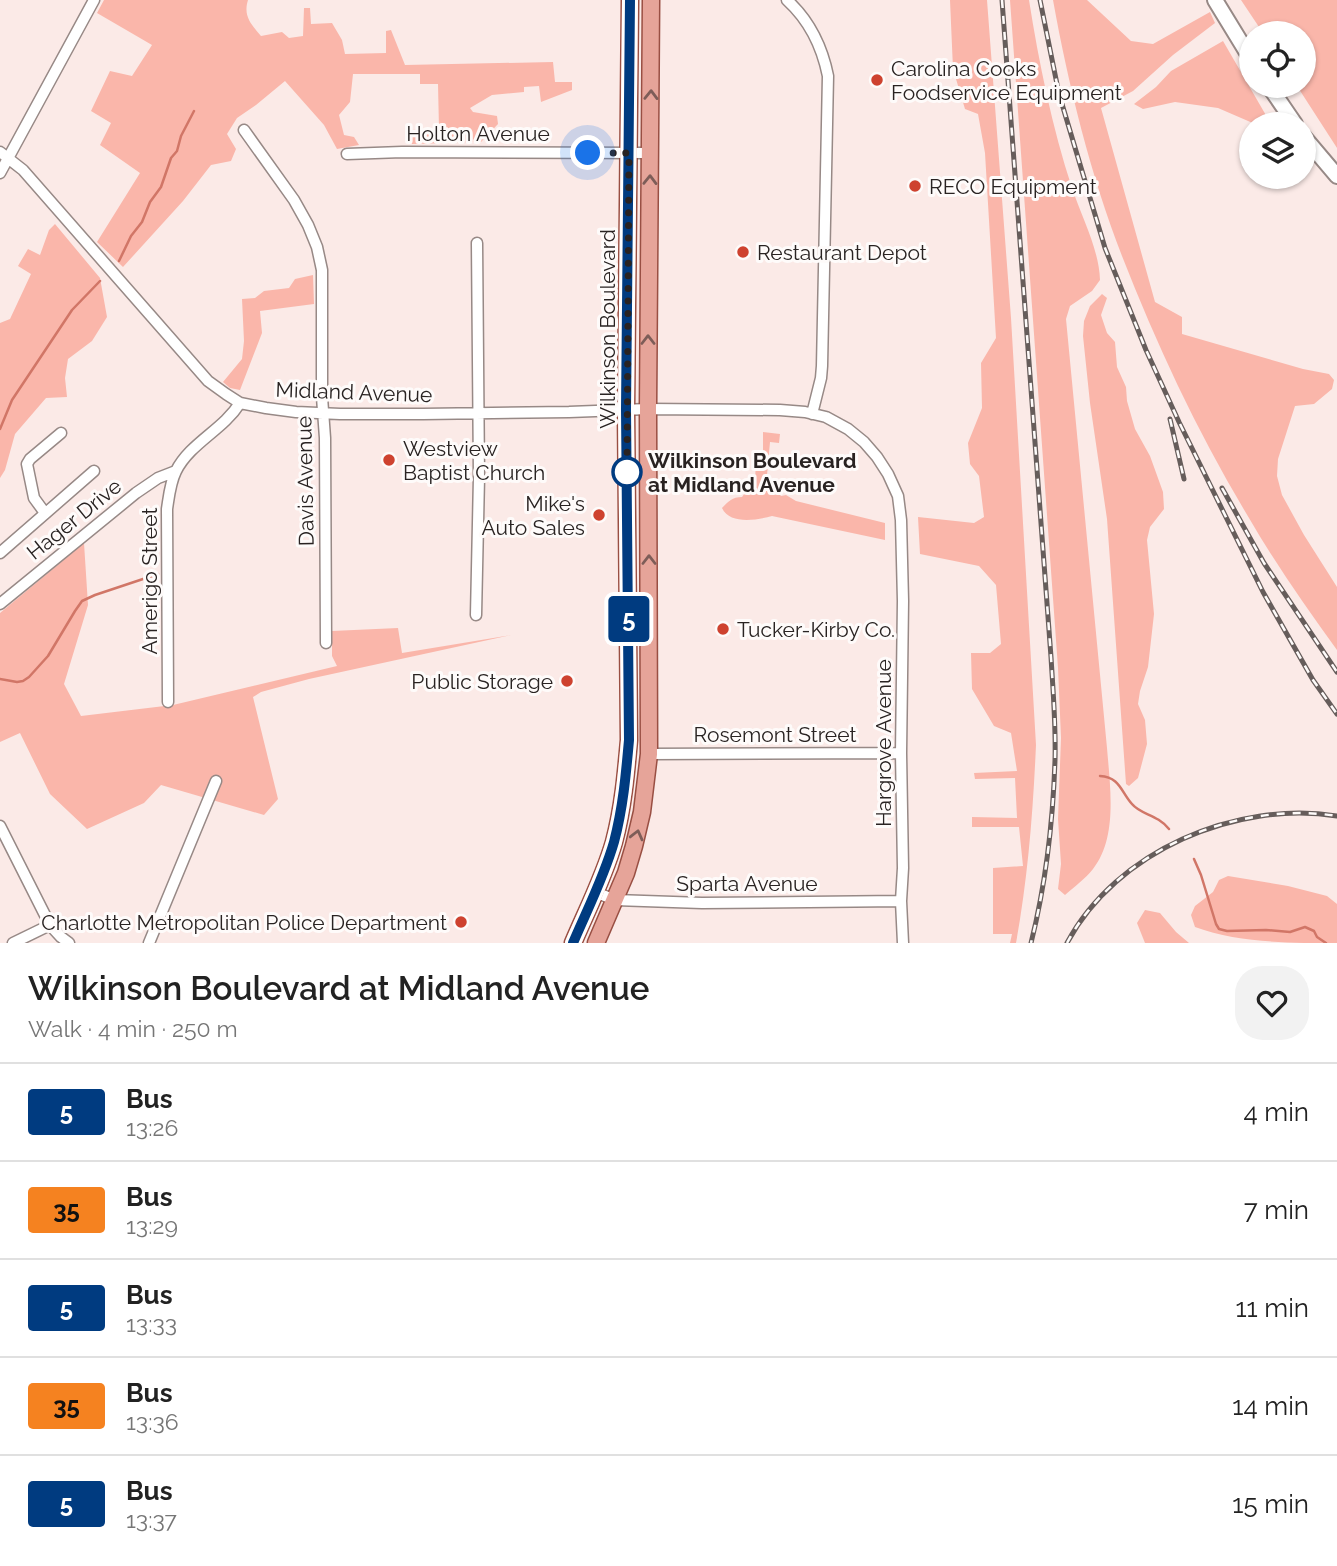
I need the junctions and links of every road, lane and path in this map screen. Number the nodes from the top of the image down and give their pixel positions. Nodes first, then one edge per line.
1 (94, 0) edge
2 (630, 0) edge
3 (651, 0) edge
4 (787, 0) edge
5 (1215, 0) edge
6 (1239, 39) edge
7 (244, 130) dead end
8 (1316, 151) edge
9 (629, 153) junction
10 (650, 153) junction
11 (348, 154) dead end
12 (4, 155) edge
13 (0, 173) edge
14 (1337, 176) edge
15 (477, 243) dead end
16 (240, 402) junction
17 (626, 409) junction
18 (648, 409) junction
19 (324, 413) junction
20 (478, 414) junction
21 (812, 414) junction
22 (61, 433) dead end
23 (94, 471) dead end
24 (176, 471) junction
25 (45, 513) junction
26 (0, 553) edge
27 (0, 604) edge
28 (476, 615) dead end
29 (326, 643) dead end
30 (168, 702) dead end
31 (901, 753) junction
32 (649, 754) junction
33 (216, 781) dead end
34 (0, 826) edge
35 (595, 891) junction
36 (615, 900) junction
37 (901, 901) junction
38 (50, 925) junction
39 (13, 943) edge
40 (69, 943) edge
41 (149, 943) edge
42 (573, 943) edge
43 (596, 943) edge
44 (904, 943) edge

1 - 12 street
2 - 9 main road, Wilkinson Boulevard
10 -> 3 main road, Wilkinson Boulevard
4 - 21 street
5 - 6 main road
7 - 19 street, Davis Avenue
8 - 14 main road
9 - 10 street, Holton Avenue
9 - 11 street, Holton Avenue
9 - 17 main road, Wilkinson Boulevard
18 -> 10 main road, Wilkinson Boulevard
12 - 13 street
12 - 16 street, Midland Avenue
15 - 20 street
16 - 19 street, Midland Avenue
16 - 24 street, Amerigo Street
17 - 18 street, Midland Avenue
17 - 20 street, Midland Avenue
17 - 35 main road, Wilkinson Boulevard
18 - 21 street, Hargrove Avenue
32 -> 18 main road, Wilkinson Boulevard
19 - 20 street, Midland Avenue
19 - 29 street, Davis Avenue
20 - 28 street
21 - 31 street, Hargrove Avenue
22 - 25 street
23 - 25 street
24 - 27 street, Hager Drive
24 - 30 street, Amerigo Street
25 - 26 street
31 - 32 street, Rosemont Street
31 - 37 street, Hargrove Avenue
36 -> 32 main road, Wilkinson Boulevard
33 - 41 street
34 - 38 street
35 - 36 street, Sparta Avenue
35 - 42 main road, Wilkinson Boulevard
36 - 37 street, Sparta Avenue
36 - 43 main road, Wilkinson Boulevard
37 - 44 street, Hargrove Avenue
38 - 39 street
38 - 40 street

